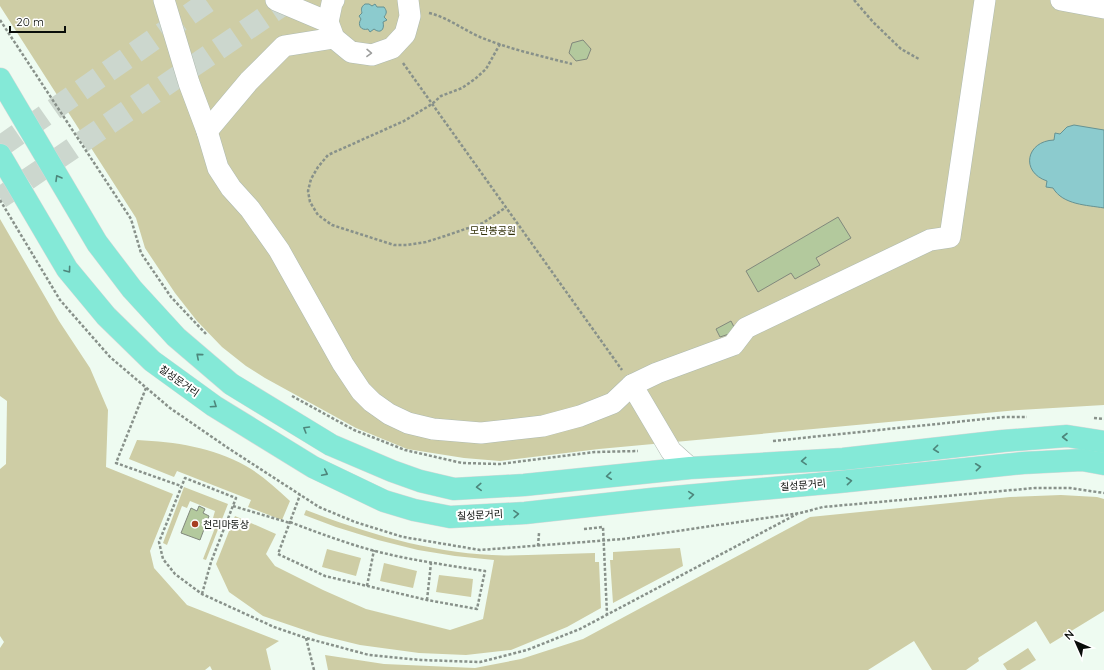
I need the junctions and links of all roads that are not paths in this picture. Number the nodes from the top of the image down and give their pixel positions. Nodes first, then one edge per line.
1 (164, 0) edge
2 (276, 0) edge
3 (334, 0) edge
4 (985, 0) edge
5 (1061, 0) edge
6 (408, 4) edge
7 (1104, 8) edge
8 (331, 30) junction
9 (0, 80) edge
10 (207, 131) junction
11 (0, 155) edge
12 (632, 385) junction
13 (1104, 442) edge
14 (1104, 464) edge
15 (690, 468) junction

1 - 10 lane
2 - 8 lane
3 - 8 lane
4 - 12 lane
5 - 7 lane
8 -> 6 lane
8 - 10 lane
15 -> 9 main road
10 - 12 lane
11 -> 14 main road, 칠성문거리
12 - 15 lane
13 -> 15 main road

